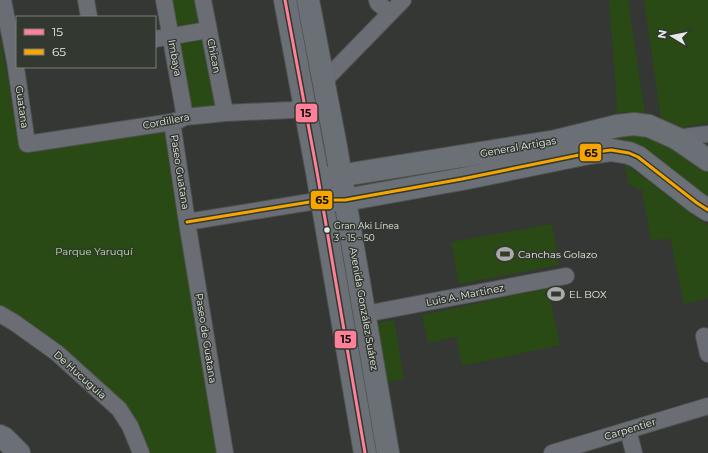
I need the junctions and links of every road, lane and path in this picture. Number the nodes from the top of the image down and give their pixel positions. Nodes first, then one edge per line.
1 (3, 0) edge
2 (86, 0) edge
3 (164, 0) edge
4 (203, 0) edge
5 (285, 0) edge
6 (308, 0) edge
7 (377, 0) edge
8 (403, 0) edge
9 (390, 13) junction
10 (89, 16) edge
11 (208, 30) junction
12 (171, 37) junction
13 (156, 39) edge
14 (16, 68) edge
15 (16, 68) edge
16 (324, 81) junction
17 (306, 108) junction
18 (225, 113) junction
19 (179, 119) junction
20 (708, 134) edge
21 (676, 138) junction
22 (27, 144) joint
23 (557, 150) junction
24 (708, 160) edge
25 (341, 176) junction
26 (320, 190) junction
27 (345, 200) junction
28 (708, 210) edge
29 (187, 222) junction
30 (566, 276) dead end
31 (0, 314) edge
32 (365, 314) junction
33 (704, 336) dead end
34 (708, 354) edge
35 (708, 406) edge
36 (628, 430) junction
37 (0, 436) edge
38 (19, 453) edge
39 (141, 453) edge
40 (225, 453) edge
41 (365, 453) edge
42 (388, 453) edge
43 (552, 453) edge
44 (634, 453) edge

1 - 15 street, Guatana
2 - 10 street
3 - 12 street, Imbaya
4 - 11 street, Chican
5 - 17 main road
6 - 16 main road, Avenida González Suárez
7 - 9 street
8 - 9 street
9 - 16 street
11 - 12 street
11 - 18 street, Chican
12 - 13 street
12 - 19 street, Imbaya
14 - 22 street, Guatana
16 - 25 main road, Avenida González Suárez
17 - 18 street, Cordillera
17 - 26 main road
18 - 19 street, Cordillera
19 - 22 street, Cordillera
19 - 29 street, Paseo Guatana
20 - 21 street
21 - 23 main road, General Artigas
21 - 24 main road, General Artigas
23 - 25 main road, General Artigas
23 - 27 main road, General Artigas
23 - 28 main road, General Artigas
25 - 26 main road, General Artigas
25 - 27 main road, Avenida González Suárez
26 - 27 main road, General Artigas
26 - 29 street
26 - 41 main road
27 - 32 main road, Avenida González Suárez
29 - 40 street, Paseo de Guatana
30 - 32 street, Luis A. Martinez
31 - 39 street, De Hucuguia
32 - 42 main road, Avenida González Suárez
33 - 34 street
35 - 36 street, Carpentier
36 - 43 street, Carpentier
36 - 44 street
37 - 38 main road

